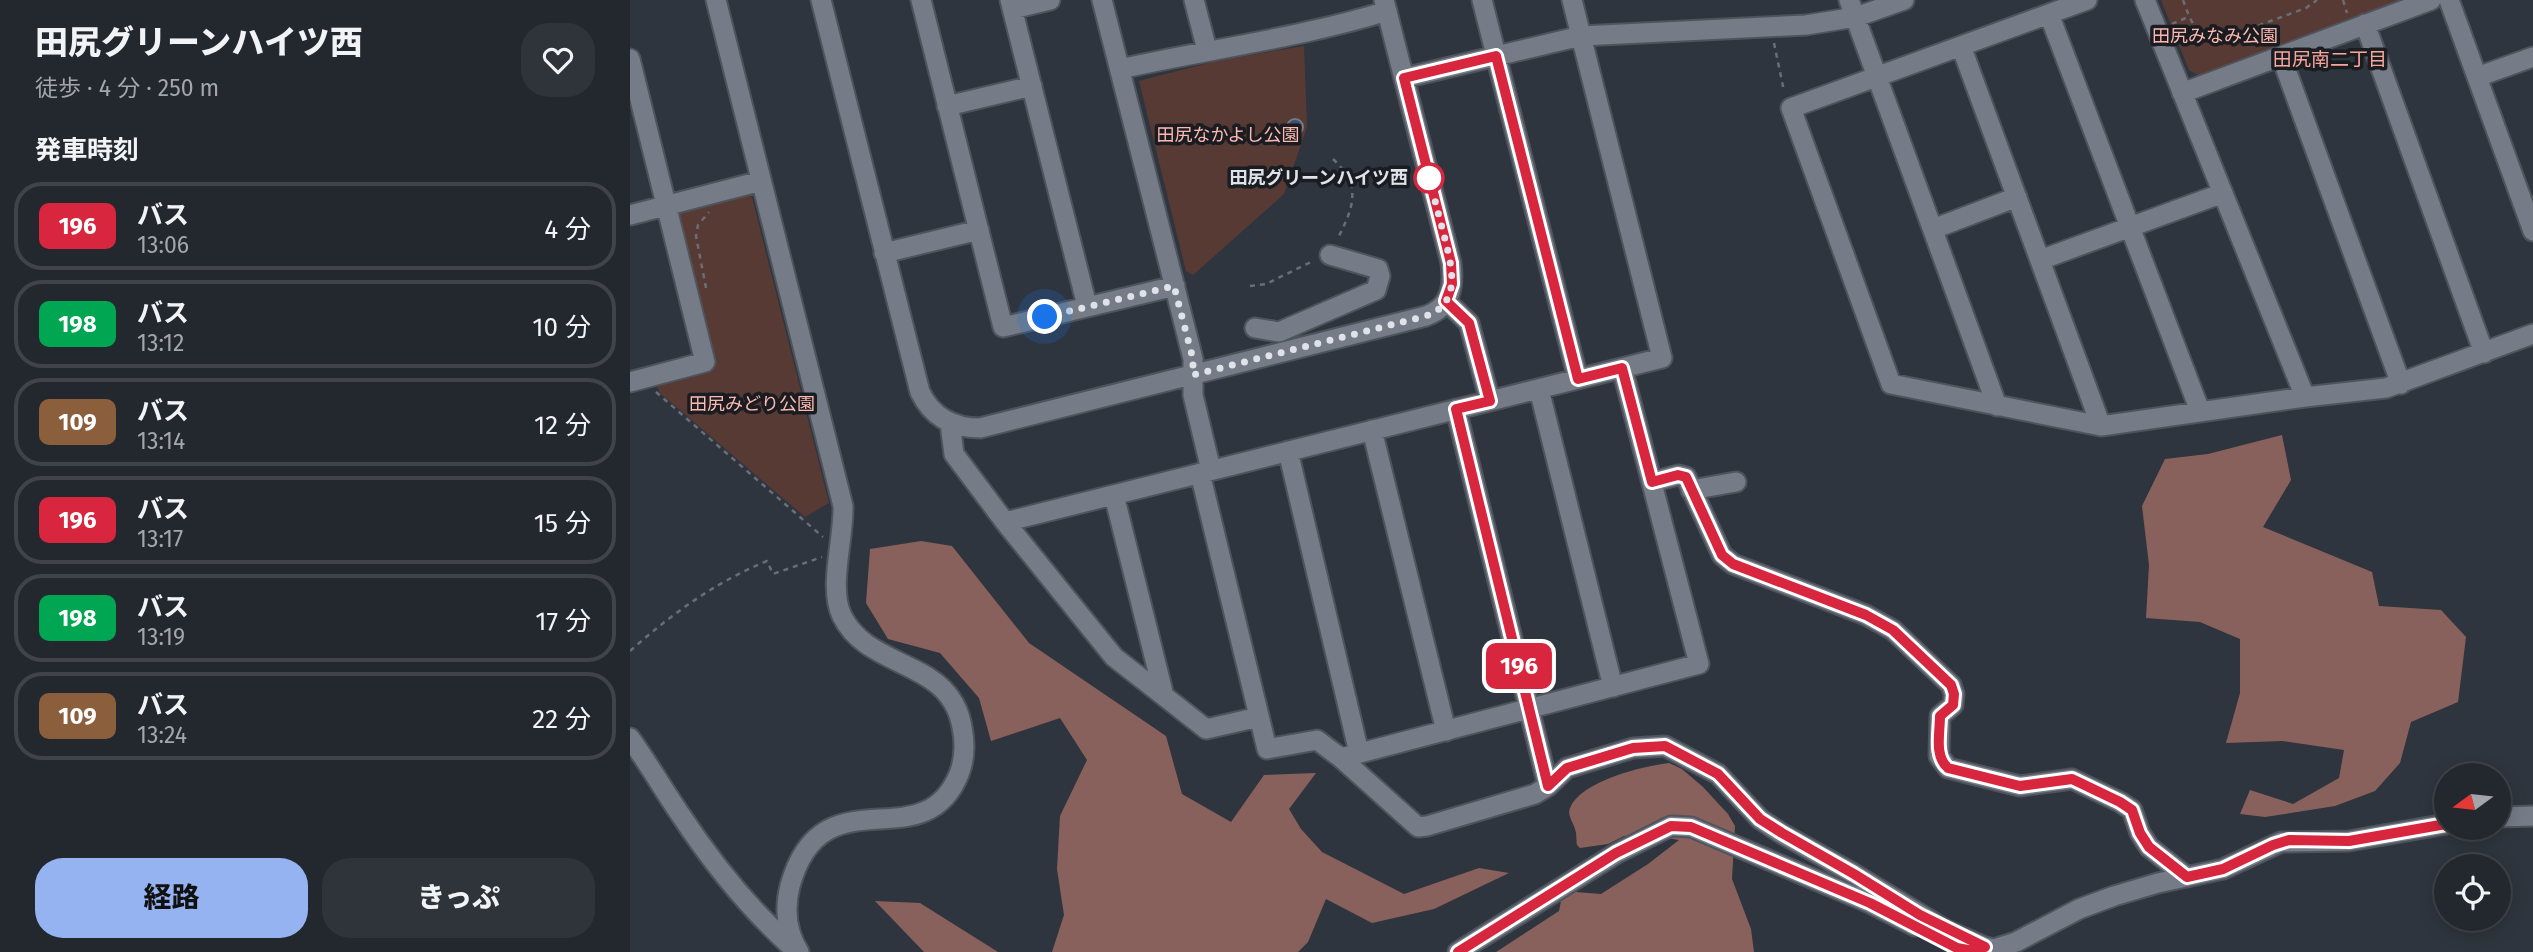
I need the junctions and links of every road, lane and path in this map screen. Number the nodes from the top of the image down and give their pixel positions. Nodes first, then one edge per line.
1 (716, 0) edge
2 (821, 0) edge
3 (921, 0) edge
4 (1050, 0) edge
5 (1102, 0) edge
6 (1194, 0) edge
7 (1482, 0) edge
8 (1572, 0) edge
9 (1904, 0) edge
10 (2087, 0) edge
11 (2145, 0) edge
12 (2183, 0) edge
13 (2317, 0) edge
14 (2431, 0) edge
15 (2449, 0) edge
16 (1012, 5) edge
17 (1386, 5) edge
18 (1853, 9) edge
19 (2049, 14) junction
20 (2189, 17) junction
21 (2365, 24) junction
22 (2168, 25) dead end
23 (1581, 36) junction
24 (1773, 40) dead end
25 (1961, 46) junction
26 (1207, 50) junction
27 (1496, 56) junction
28 (2281, 56) junction
29 (2533, 57) edge
30 (630, 59) edge
31 (1120, 69) junction
32 (1877, 76) junction
33 (2477, 77) junction
34 (1404, 78) junction
35 (1032, 86) junction
36 (2182, 93) junction
37 (947, 106) junction
38 (1791, 107) junction
39 (1333, 159) dead end
40 (761, 181) junction
41 (2222, 193) junction
42 (2017, 197) junction
43 (666, 205) junction
44 (710, 214) dead end
45 (630, 215) edge
46 (2130, 227) junction
47 (1933, 229) junction
48 (979, 230) junction
49 (2533, 231) edge
50 (884, 253) junction
51 (1330, 255) junction
52 (2040, 260) junction
53 (1174, 286) junction
54 (1250, 286) dead end
55 (707, 288) dead end
56 (1446, 301) junction
57 (1087, 306) junction
58 (1255, 328) dead end
59 (2533, 334) edge
60 (2484, 353) junction
61 (1622, 368) junction
62 (1193, 375) junction
63 (639, 379) edge
64 (1578, 379) junction
65 (2401, 384) junction
66 (1539, 388) junction
67 (2305, 397) junction
68 (1490, 401) junction
69 (1997, 406) junction
70 (1456, 409) junction
71 (2200, 411) junction
72 (950, 423) junction
73 (2101, 426) junction
74 (1372, 430) junction
75 (1288, 451) junction
76 (1206, 472) junction
77 (1652, 482) junction
78 (1736, 482) dead end
79 (1691, 490) junction
80 (1114, 495) junction
81 (1005, 522) junction
82 (835, 556) junction
83 (630, 651) edge
84 (1613, 687) junction
85 (1164, 696) junction
86 (1529, 709) junction
87 (1259, 717) junction
88 (1446, 731) junction
89 (630, 738) edge
90 (1350, 756) junction
91 (1548, 786) junction
92 (2533, 816) edge
93 (2511, 817) edge
94 (2434, 826) edge
95 (2187, 877) junction
96 (1985, 947) junction
97 (799, 952) edge
98 (1458, 952) edge

1 - 40 street
2 - 50 street
3 - 37 street
4 - 16 street
5 - 31 street
6 - 26 street
7 - 27 street
8 - 23 street
9 - 18 street
10 - 19 street
11 - 36 street
12 - 20 path
13 - 20 path
14 - 21 street
15 - 33 street
16 - 35 street
17 - 26 street
17 - 34 street
18 - 23 street
18 - 32 street
19 - 25 street
19 - 46 street
20 - 22 path
21 - 28 street
21 - 60 street
23 - 27 street
23 - 61 street
24 - 38 path
25 - 32 street
25 - 42 street
26 - 31 street
27 - 34 street
27 - 64 street
28 - 36 street
28 - 65 street
29 - 33 street
30 - 43 street
31 - 53 street
32 - 38 street
32 - 47 street
33 - 49 street
34 - 56 street
35 - 37 street
35 - 57 street
36 - 41 street
37 - 48 street
38 - 69 street
39 - 51 path
40 - 43 street
40 - 82 street
41 - 46 street
41 - 67 street
42 - 47 street
42 - 52 street
43 - 45 street
43 - 63 street
44 - 55 path
46 - 52 street
46 - 71 street
47 - 69 street
48 - 50 street
48 - 57 street
50 - 72 street
51 - 54 path
51 - 58 street
52 - 73 street
53 - 57 street
53 - 62 street
56 - 62 street
56 - 68 street
59 - 60 street
60 - 65 street
61 - 64 street
61 - 77 street
62 - 72 street
62 - 76 street
63 - 82 path
64 - 66 street
65 - 67 street
66 - 68 street
66 - 84 street
67 - 71 street
68 - 70 street
69 - 73 street
70 - 74 street
70 - 86 street
71 - 73 street
72 - 81 street
74 - 75 street
74 - 88 street
75 - 76 street
75 - 90 street
76 - 80 street
76 - 87 street
77 - 79 street
77 - 84 street
78 - 79 street
79 - 95 street
80 - 81 street
80 - 85 street
81 - 85 street
82 - 83 path
82 - 97 street
84 - 86 street
85 - 87 street
86 - 88 street
86 - 91 street
87 - 90 street
88 - 90 street
89 - 97 street
90 - 91 street
91 - 96 street
92 - 93 street
94 - 95 street
95 - 96 street
96 - 98 street

